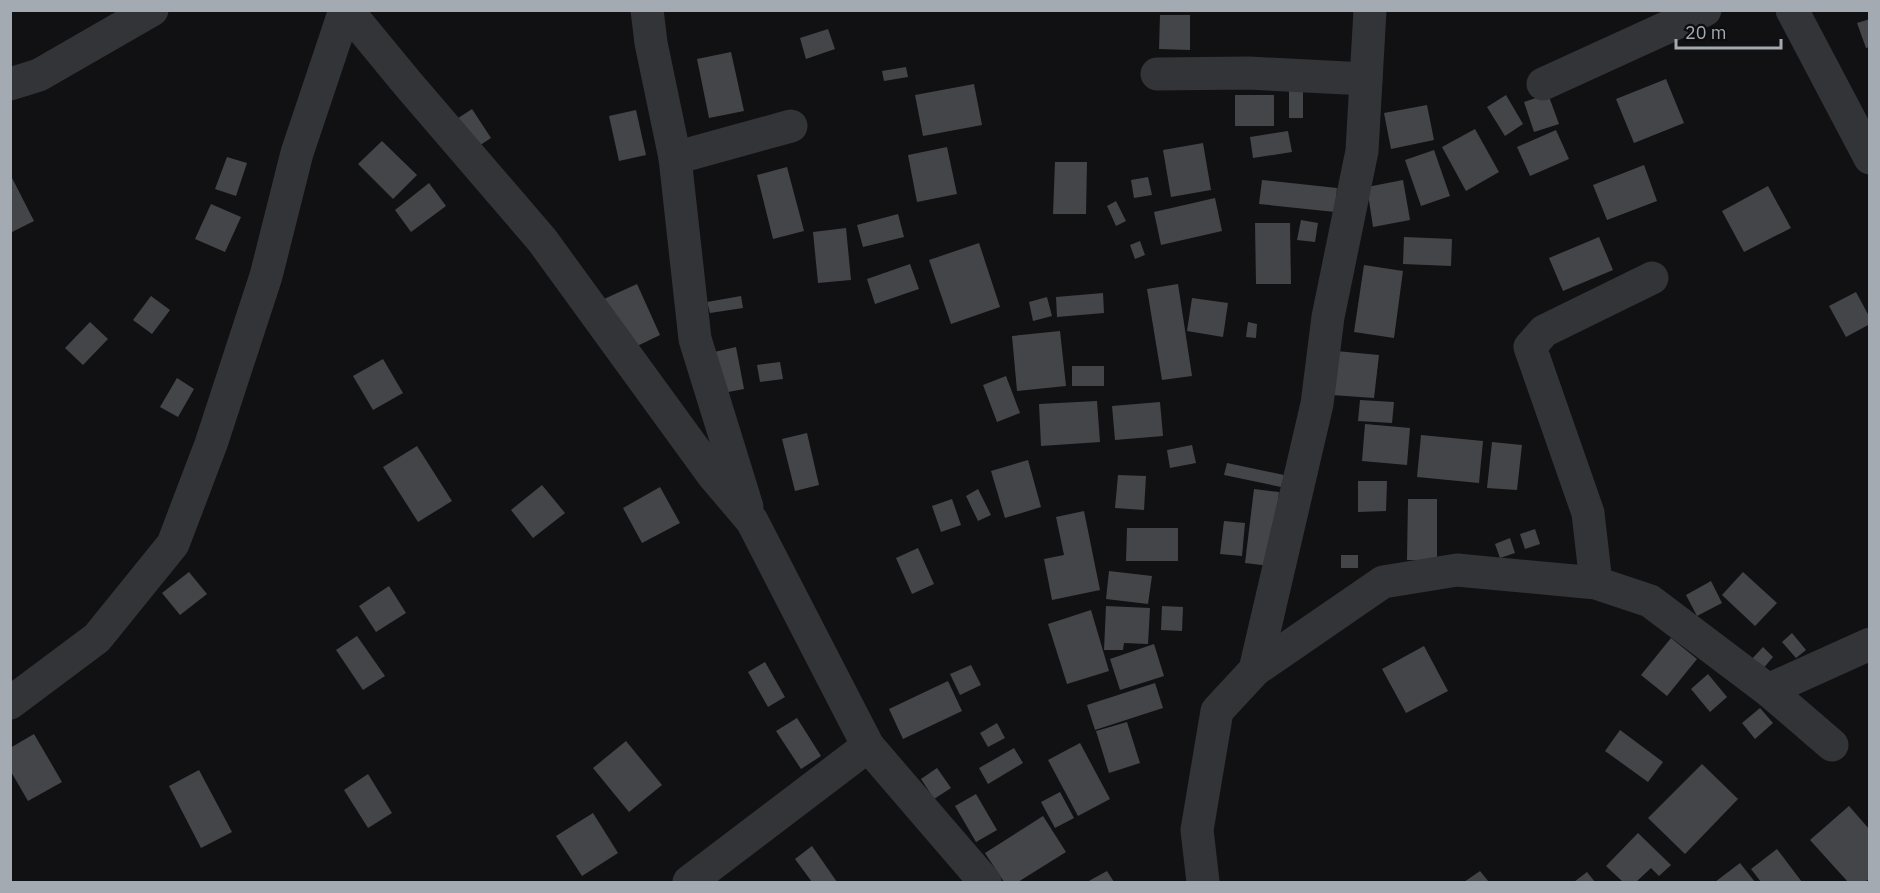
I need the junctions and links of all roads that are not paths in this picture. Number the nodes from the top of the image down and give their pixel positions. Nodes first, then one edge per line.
1 (152, 10) edge
2 (346, 10) edge
3 (647, 10) edge
4 (1370, 10) edge
5 (1705, 10) edge
6 (1792, 10) edge
7 (1157, 74) dead end
8 (1366, 80) junction
9 (10, 84) edge
10 (1543, 84) dead end
11 (791, 126) dead end
12 (675, 158) junction
13 (1869, 158) edge
14 (1652, 278) dead end
15 (752, 522) junction
16 (1596, 583) junction
17 (1869, 645) edge
18 (1255, 670) junction
19 (1768, 690) junction
20 (10, 703) edge
21 (868, 746) junction
22 (1832, 746) dead end
23 (689, 882) edge
24 (985, 882) edge
25 (1203, 882) edge

1 - 9 street
2 - 15 street
2 - 20 street
3 - 12 street
4 - 8 street
5 - 10 street
6 - 13 street
7 - 8 street
8 - 18 street
11 - 12 street
12 - 15 street
14 - 16 street
15 - 21 street
16 - 18 street
16 - 19 street
17 - 19 street
18 - 25 street
19 - 22 street
21 - 23 street
21 - 24 street

